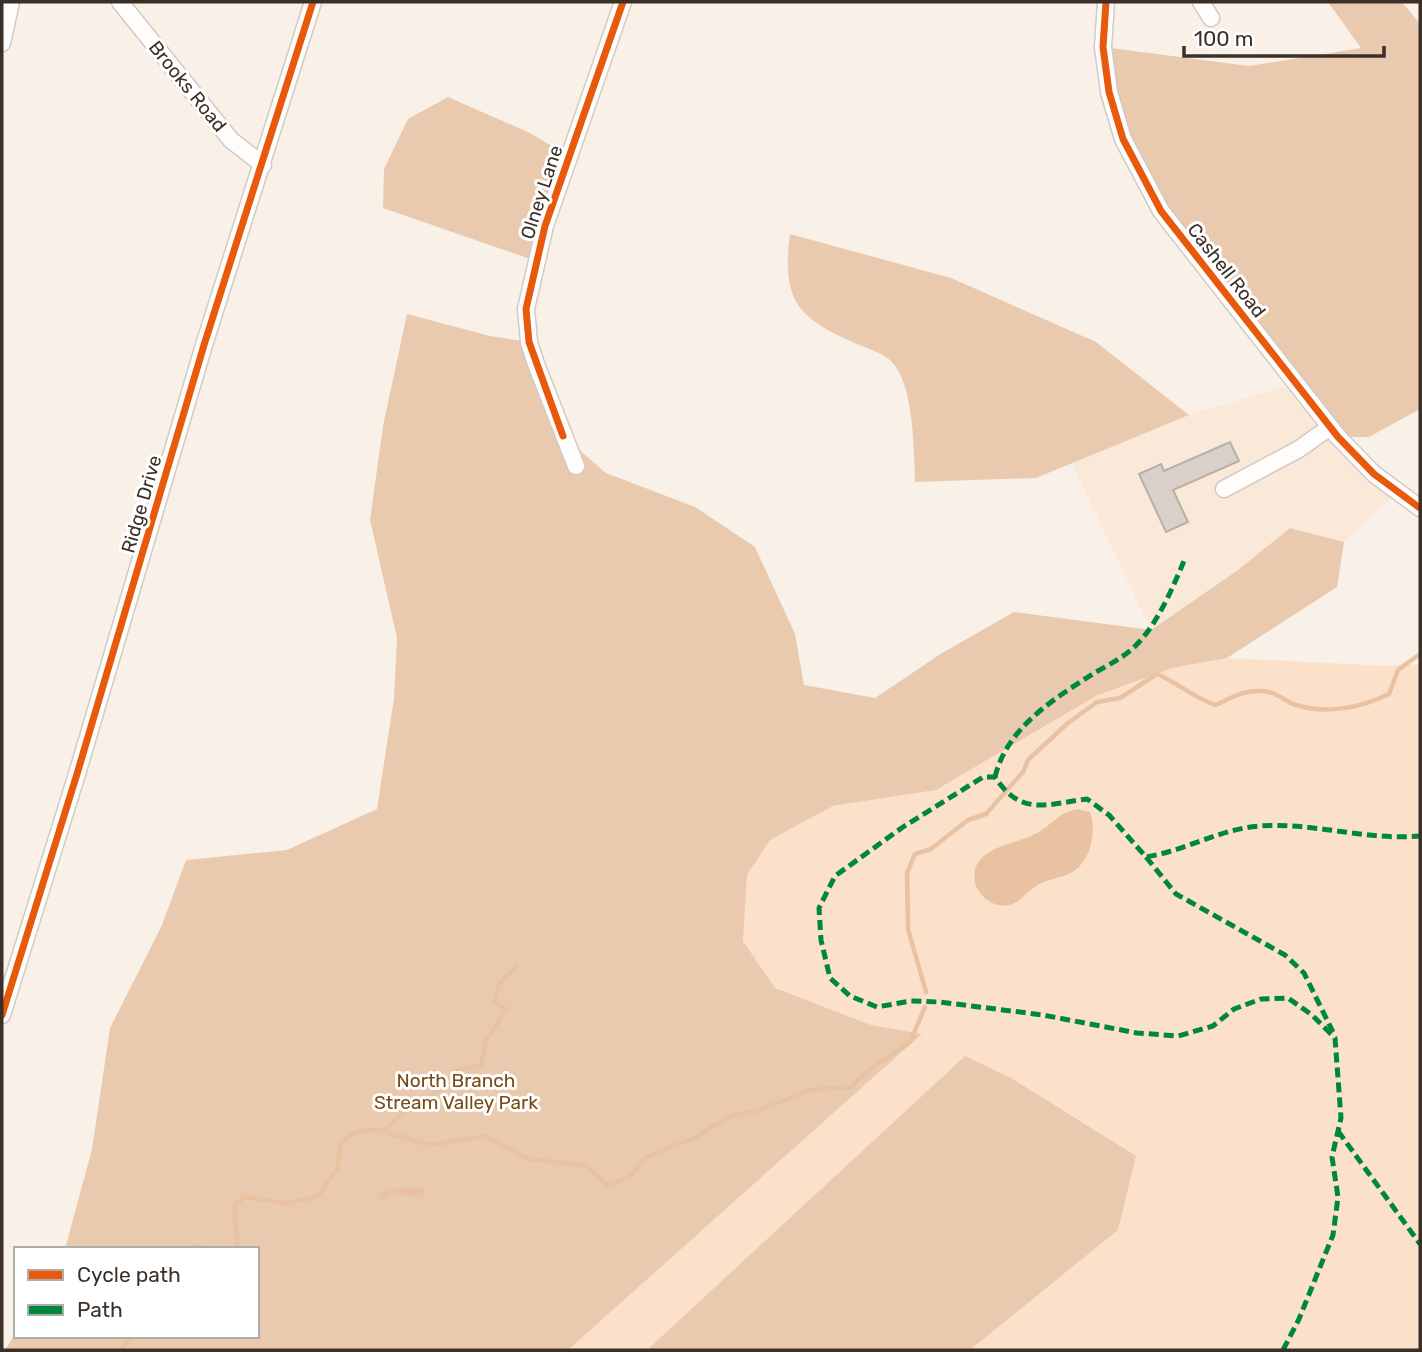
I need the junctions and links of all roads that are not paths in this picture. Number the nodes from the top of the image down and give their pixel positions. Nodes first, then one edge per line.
1 (11, 2) edge
2 (120, 2) edge
3 (313, 2) edge
4 (623, 2) edge
5 (1106, 2) edge
6 (1201, 2) edge
7 (1211, 18) dead end
8 (2, 43) edge
9 (263, 164) junction
10 (1330, 427) junction
11 (576, 466) dead end
12 (1224, 489) dead end
13 (1420, 508) edge
14 (2, 1015) edge

1 - 8 street
2 - 9 street, Brooks Road
3 - 9 street, Ridge Drive
4 - 11 street, Olney Lane
5 - 10 street, Cashell Road
6 - 7 street
9 - 14 street, Ridge Drive
10 - 12 street
10 - 13 street, Cashell Road

